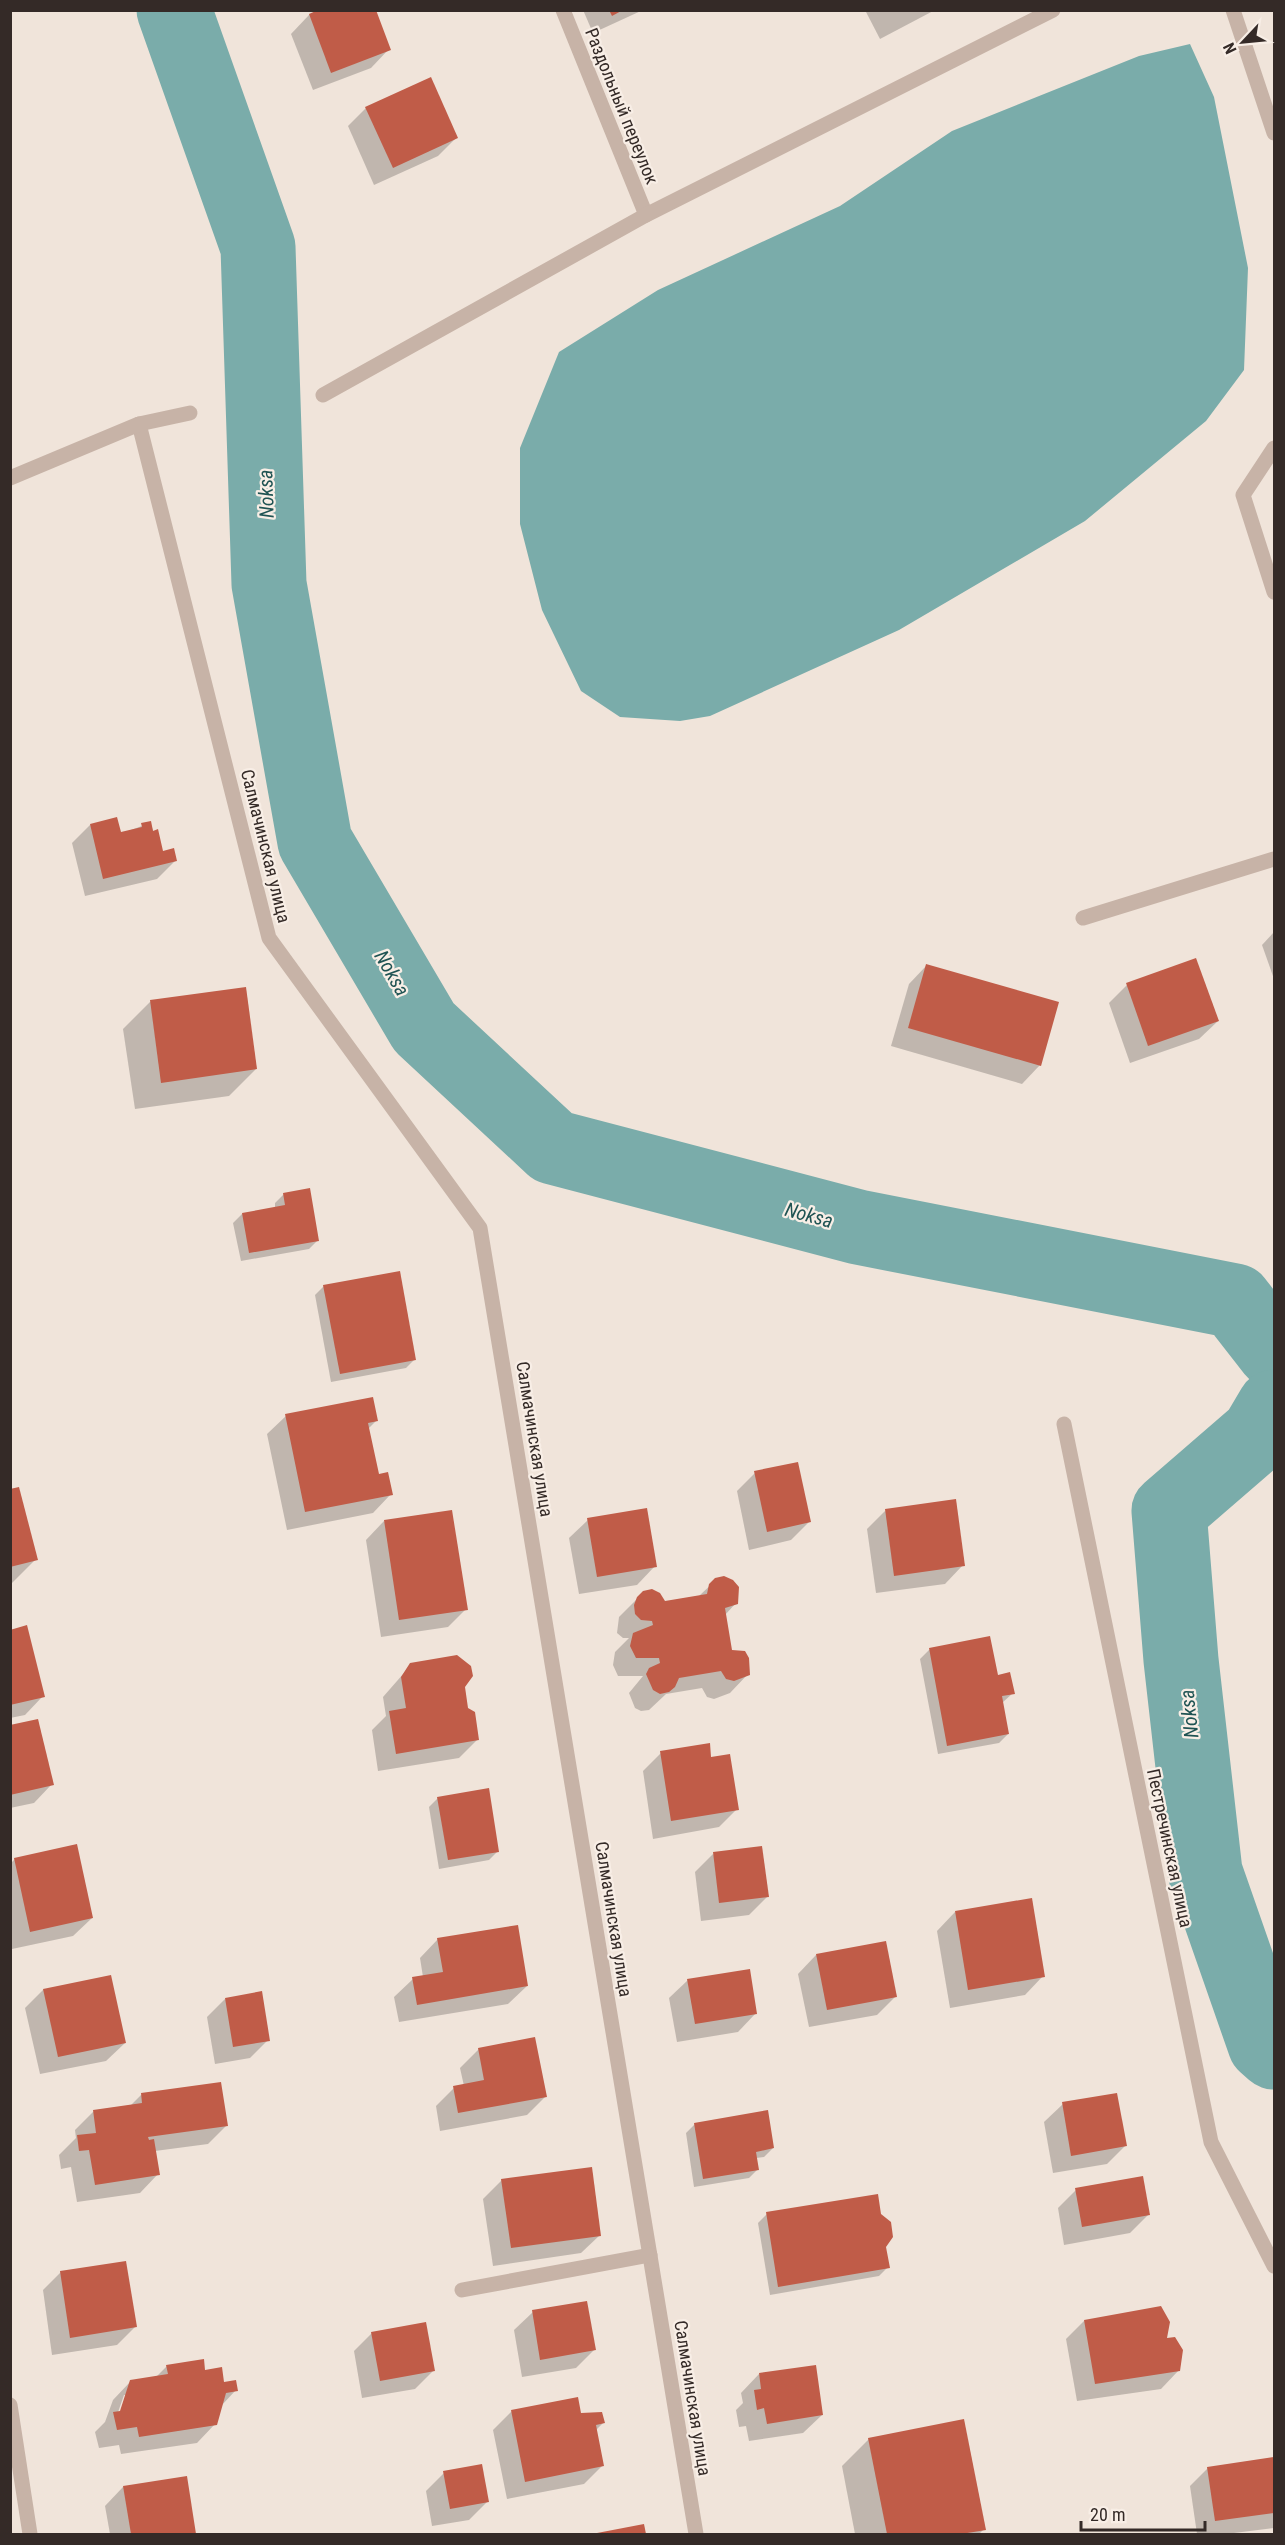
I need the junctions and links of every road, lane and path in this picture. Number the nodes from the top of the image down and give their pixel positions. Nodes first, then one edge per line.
1 (563, 10) edge
2 (1053, 10) edge
3 (1233, 10) edge
4 (1275, 133) edge
5 (646, 216) junction
6 (323, 395) dead end
7 (190, 413) dead end
8 (139, 423) junction
9 (1275, 448) edge
10 (10, 478) edge
11 (1275, 592) edge
12 (1275, 859) edge
13 (1083, 918) dead end
14 (1064, 1424) dead end
15 (650, 2254) junction
16 (1275, 2266) edge
17 (462, 2290) dead end
18 (10, 2405) edge
19 (30, 2535) edge
20 (696, 2535) edge

1 - 5 street, Раздольный переулок
2 - 5 street
3 - 4 street
5 - 6 street
7 - 8 street
8 - 10 street
8 - 15 street, Салмачинская улица
9 - 11 street
12 - 13 street
14 - 16 street, Пестречинская улица
15 - 17 street
15 - 20 street, Салмачинская улица
18 - 19 street

